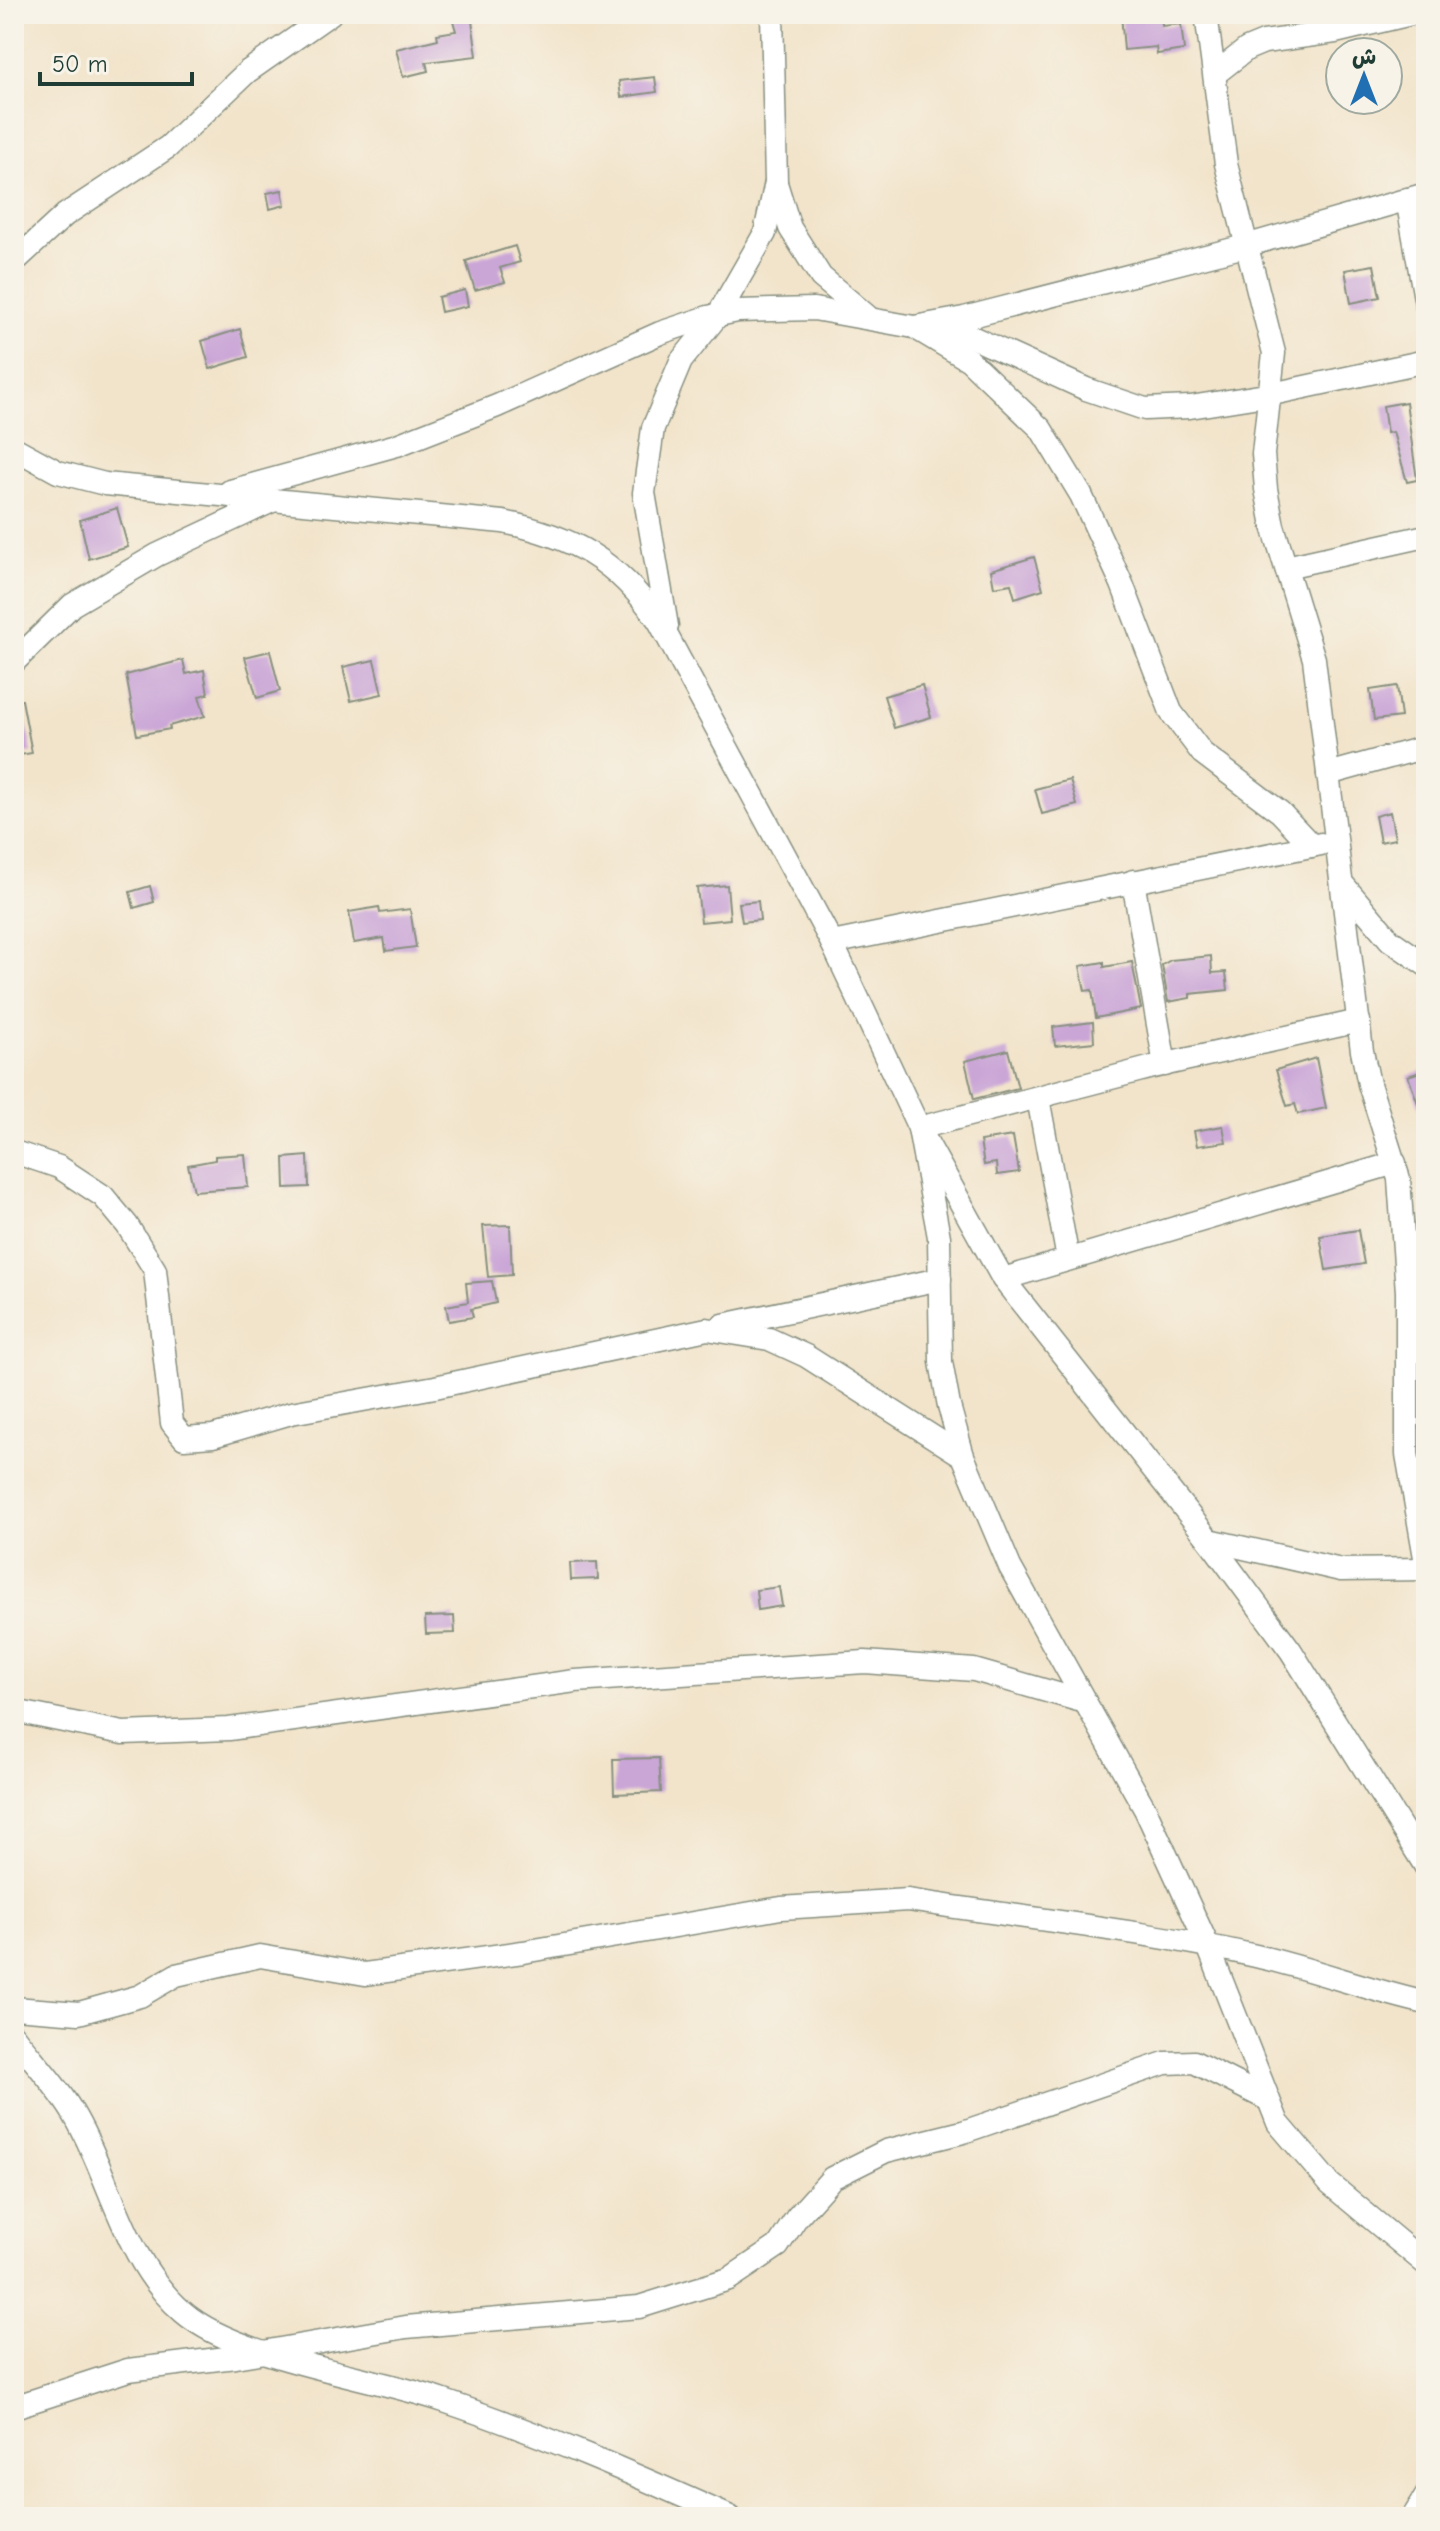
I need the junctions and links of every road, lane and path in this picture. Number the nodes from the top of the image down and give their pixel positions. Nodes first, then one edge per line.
1 (330, 14) edge
2 (772, 14) edge
3 (1206, 14) edge
4 (1411, 14) edge
5 (1215, 74) junction
6 (776, 182) junction
7 (1416, 197) edge
8 (1245, 246) junction
9 (14, 262) edge
10 (1426, 304) edge
11 (718, 315) junction
12 (868, 316) junction
13 (941, 323) junction
14 (914, 327) junction
15 (1426, 361) edge
16 (1272, 394) junction
17 (14, 448) edge
18 (14, 469) edge
19 (58, 472) junction
20 (218, 495) junction
21 (275, 500) junction
22 (1426, 536) edge
23 (1286, 567) junction
24 (670, 641) junction
25 (14, 662) edge
26 (1426, 747) edge
27 (1328, 774) junction
28 (1336, 841) junction
29 (1312, 846) junction
30 (1133, 881) junction
31 (1341, 882) junction
32 (832, 943) junction
33 (1426, 965) edge
34 (1359, 1021) junction
35 (1165, 1065) junction
36 (1038, 1098) junction
37 (919, 1128) junction
38 (14, 1152) edge
39 (1395, 1163) junction
40 (1068, 1259) junction
41 (940, 1279) junction
42 (1003, 1279) junction
43 (1416, 1296) edge
44 (707, 1329) junction
45 (963, 1456) junction
46 (1209, 1540) junction
47 (1426, 1563) edge
48 (1426, 1569) edge
49 (1085, 1702) junction
50 (14, 1711) edge
51 (1426, 1867) edge
52 (1208, 1946) junction
53 (1426, 2003) edge
54 (14, 2008) edge
55 (14, 2036) edge
56 (1265, 2098) junction
57 (1426, 2264) edge
58 (267, 2351) junction
59 (14, 2407) edge
60 (1426, 2496) edge
61 (730, 2517) edge
62 (1413, 2517) edge

1 - 9 street
2 - 6 street
3 - 5 street
4 - 5 street
5 - 8 street
6 - 11 street
6 - 12 street
7 - 8 street
7 - 10 street
8 - 13 street
8 - 16 street
11 - 12 street
11 - 20 street
11 - 24 street
12 - 14 street
13 - 14 street
13 - 16 street
14 - 29 street
15 - 16 street
16 - 23 street
17 - 19 street
18 - 19 street
19 - 20 street
20 - 21 street
21 - 24 street
21 - 25 street
22 - 23 street
23 - 27 street
24 - 32 street
26 - 27 street
27 - 28 street
28 - 29 street
28 - 31 street
29 - 30 street
30 - 32 street
30 - 35 street
31 - 33 street
31 - 34 street
32 - 37 street
34 - 35 street
34 - 39 street
35 - 36 street
36 - 37 street
36 - 40 street
37 - 41 street
37 - 42 street
38 - 44 street
39 - 40 street
39 - 43 street
40 - 42 street
41 - 44 street
41 - 45 street
42 - 46 street
43 - 47 street
44 - 45 street
45 - 49 street
46 - 48 street
46 - 51 street
49 - 50 street
49 - 52 street
52 - 53 street
52 - 54 street
52 - 56 street
55 - 58 street
56 - 57 street
56 - 58 street
58 - 59 street
58 - 61 street
60 - 62 street

